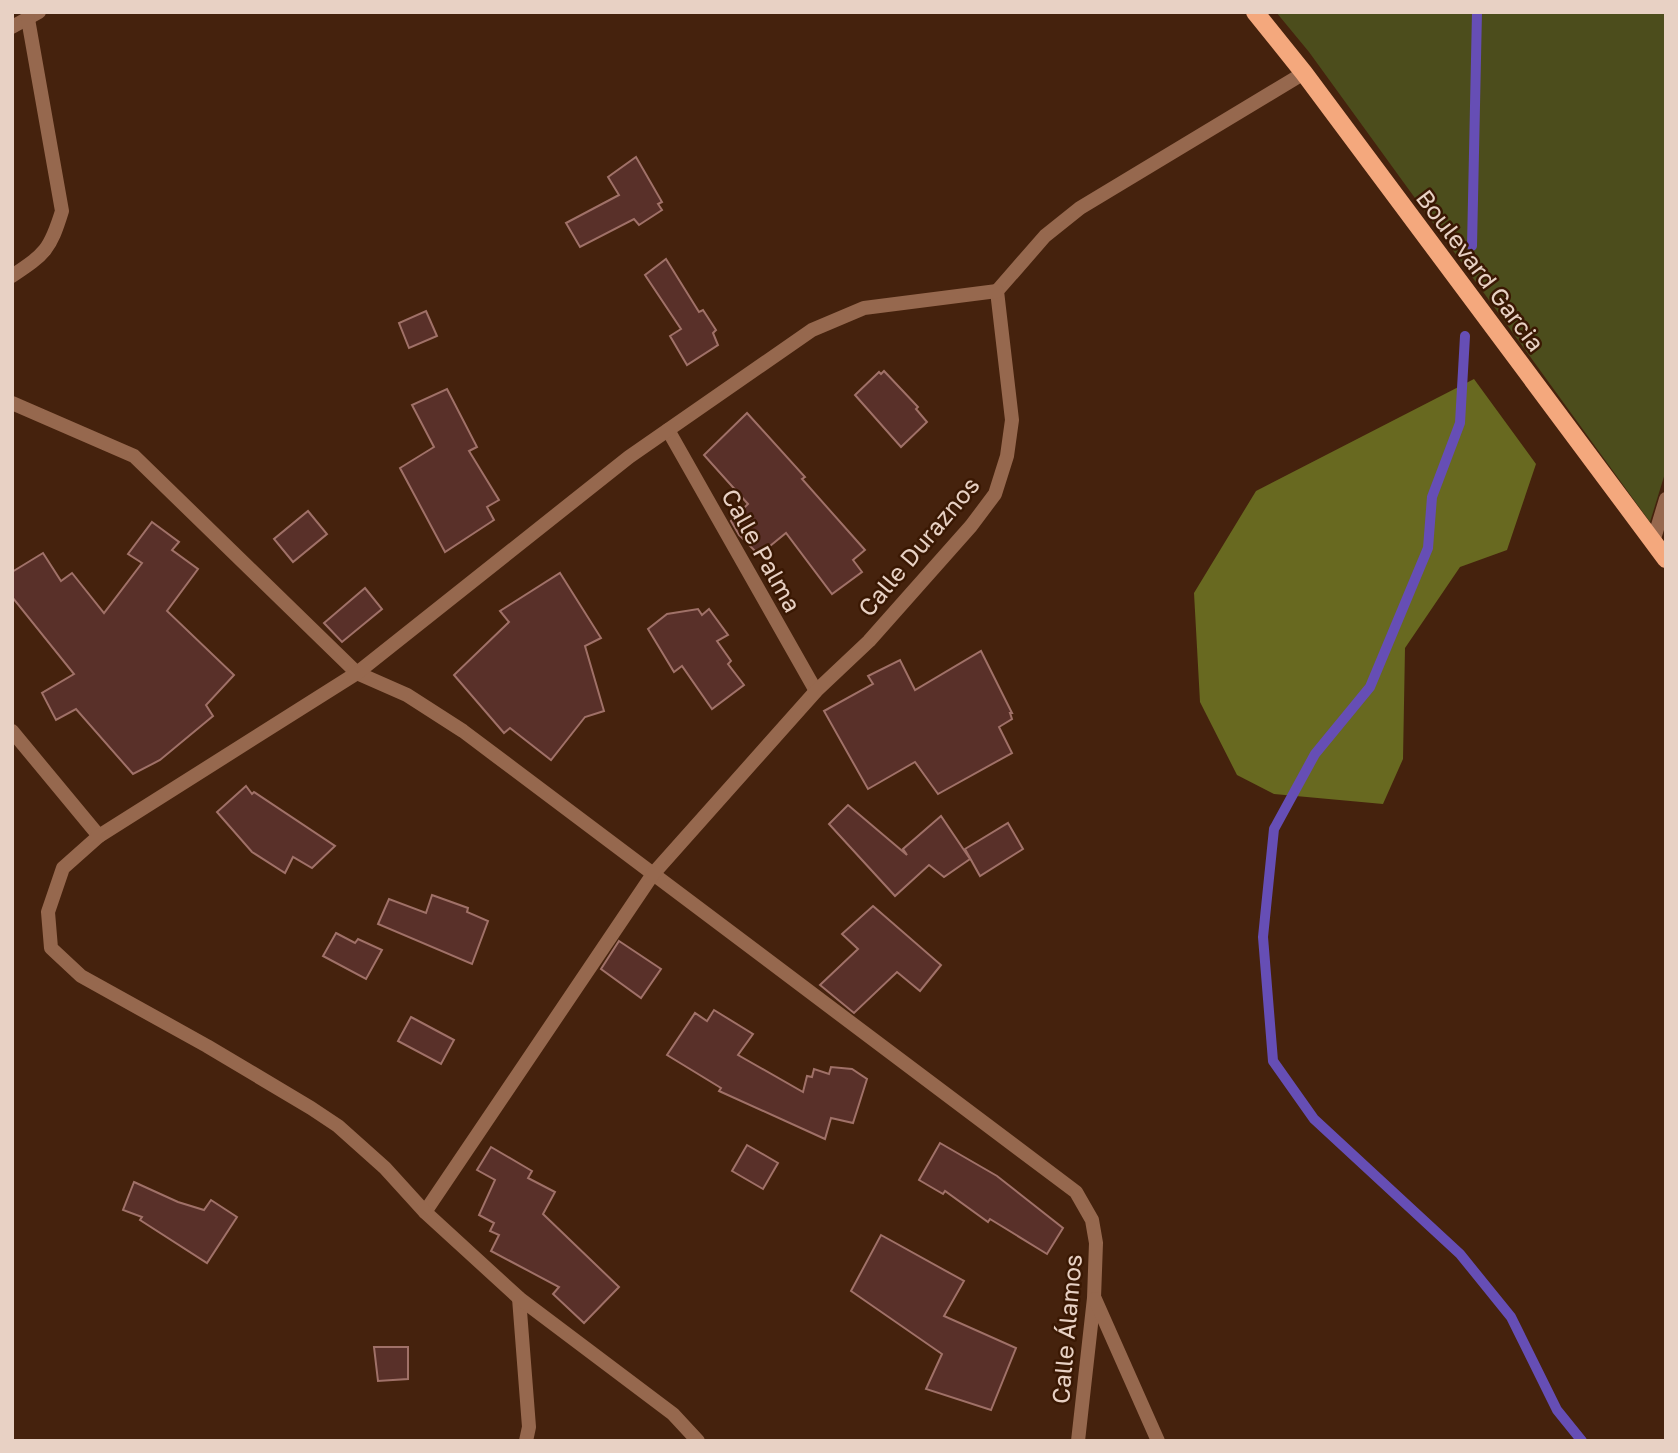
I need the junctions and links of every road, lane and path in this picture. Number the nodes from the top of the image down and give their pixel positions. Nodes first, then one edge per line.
1 (1255, 12) edge
2 (33, 16) edge
3 (12, 27) edge
4 (1304, 73) junction
5 (12, 276) edge
6 (997, 291) junction
7 (12, 403) edge
8 (668, 430) junction
9 (1666, 499) edge
10 (1653, 542) junction
11 (1666, 559) edge
12 (357, 673) junction
13 (816, 691) junction
14 (12, 731) edge
15 (99, 836) junction
16 (653, 874) junction
17 (425, 1212) junction
18 (520, 1298) junction
19 (1094, 1298) junction
20 (526, 1441) edge
21 (698, 1441) edge
22 (1078, 1441) edge
23 (1158, 1441) edge

1 - 4 main road, Boulevard Garcia
2 - 3 street
2 - 5 street
4 - 6 street
4 - 10 main road, Boulevard Garcia
6 - 8 street
6 - 13 street, Calle Duraznos
7 - 12 street
8 - 12 street
8 - 13 street, Calle Palma
9 - 10 street
10 - 11 main road, Boulevard Garcia
12 - 15 street
12 - 16 street
13 - 16 street, Calle Duraznos
14 - 15 street
15 - 17 street
16 - 17 street, Calle Duraznos
16 - 19 street, Calle Álamos
17 - 18 street
18 - 20 street
18 - 21 street
19 - 22 street, Calle Álamos
19 - 23 street

